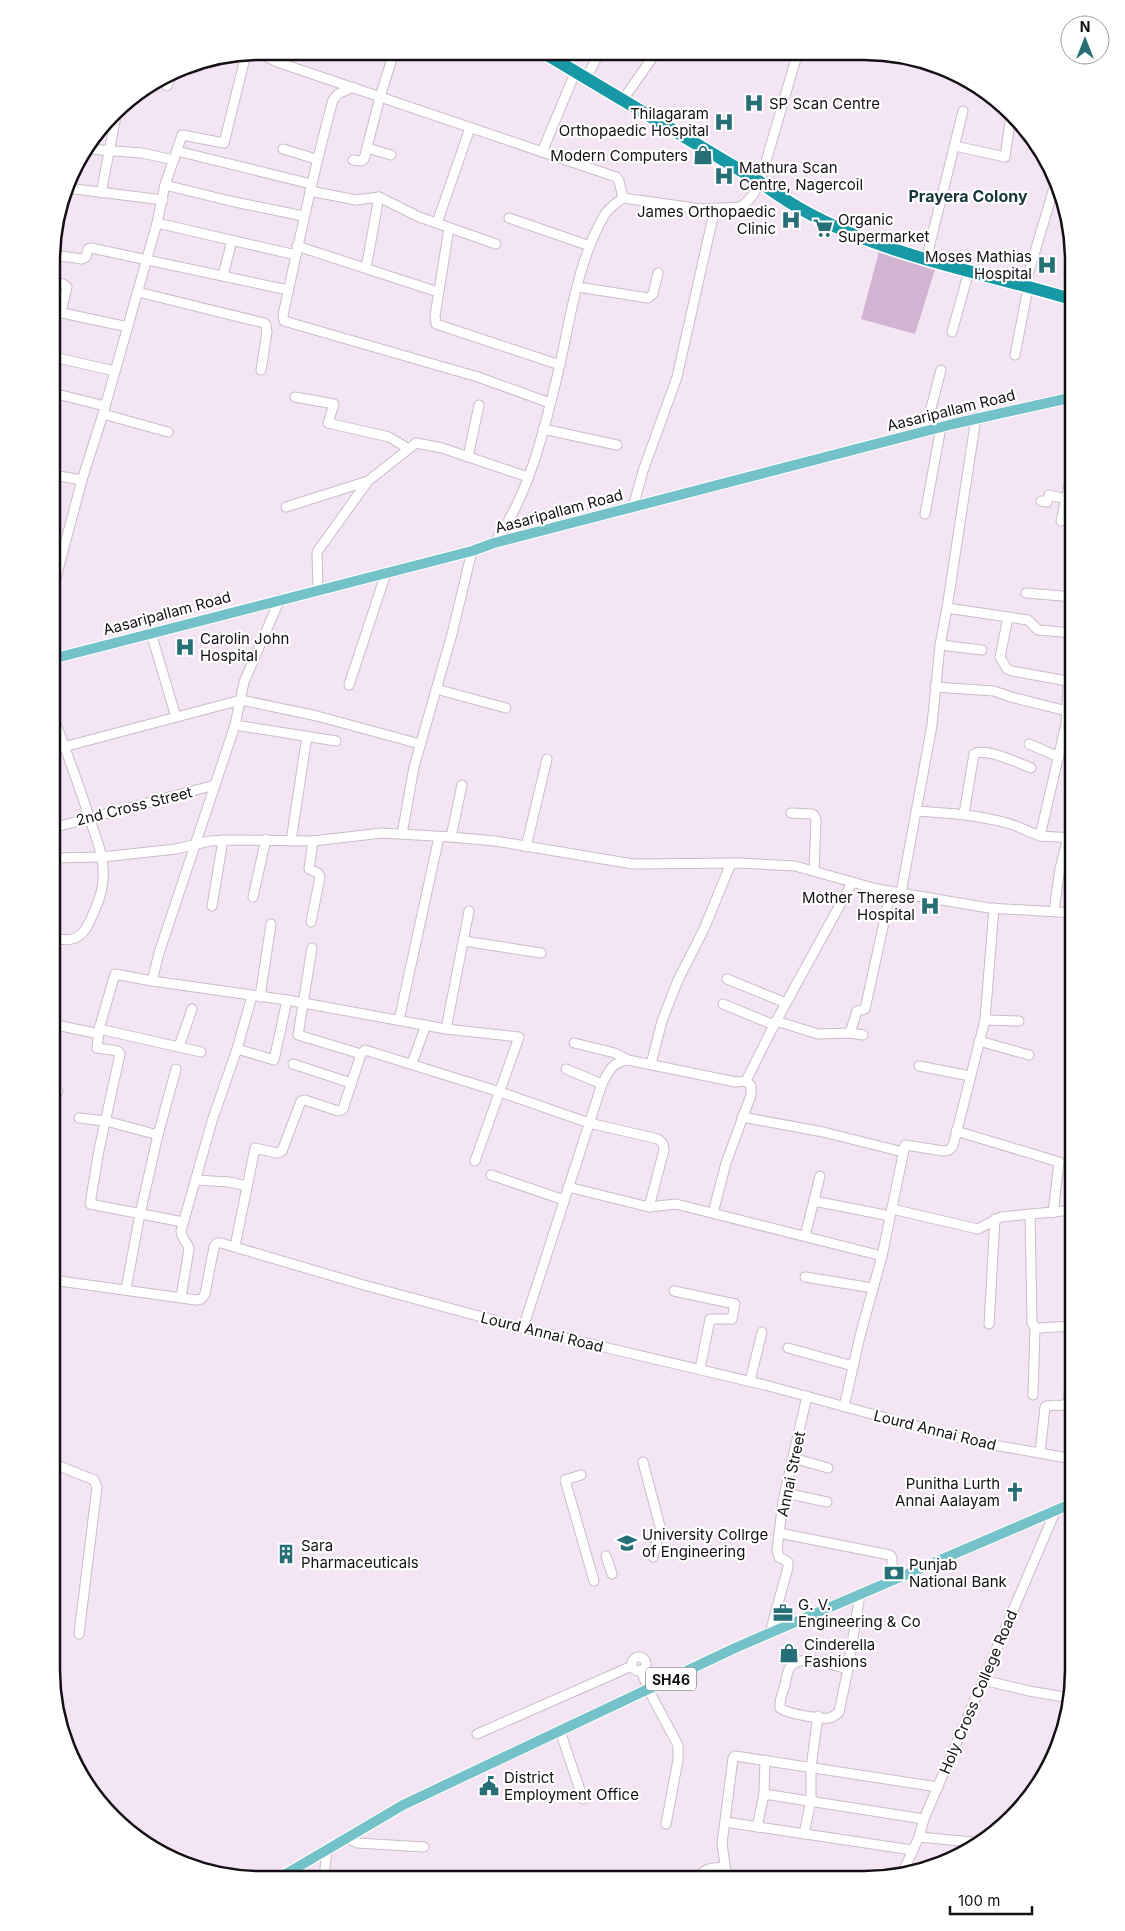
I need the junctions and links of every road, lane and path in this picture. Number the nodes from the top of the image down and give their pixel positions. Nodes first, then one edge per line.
1 (273, 60) edge
2 (392, 60) edge
3 (555, 60) edge
4 (594, 60) edge
5 (651, 60) edge
6 (796, 60) edge
7 (244, 61) edge
8 (581, 76) junction
9 (168, 83) edge
10 (167, 86) dead end
11 (353, 87) junction
12 (380, 97) junction
13 (622, 101) junction
14 (963, 111) dead end
15 (1010, 123) edge
16 (114, 124) edge
17 (470, 128) junction
18 (955, 146) junction
19 (367, 148) junction
20 (94, 149) edge
21 (283, 149) dead end
22 (108, 150) junction
23 (542, 152) junction
24 (175, 155) junction
25 (391, 155) dead end
26 (316, 159) junction
27 (353, 160) dead end
28 (760, 182) junction
29 (166, 186) junction
30 (310, 187) junction
31 (73, 189) edge
32 (1053, 192) edge
33 (101, 193) junction
34 (379, 197) junction
35 (623, 198) junction
36 (163, 200) junction
37 (715, 208) junction
38 (304, 216) junction
39 (509, 218) dead end
40 (157, 223) junction
41 (437, 223) junction
42 (449, 228) junction
43 (232, 240) junction
44 (496, 244) dead end
45 (590, 246) junction
46 (297, 250) junction
47 (60, 255) edge
48 (147, 260) junction
49 (926, 260) junction
50 (366, 268) junction
51 (969, 271) junction
52 (658, 273) dead end
53 (223, 276) junction
54 (60, 283) edge
55 (578, 287) junction
56 (1026, 289) junction
57 (288, 290) junction
58 (138, 292) junction
59 (438, 292) junction
60 (1065, 298) edge
61 (60, 303) edge
62 (1065, 304) edge
63 (60, 312) edge
64 (284, 321) junction
65 (266, 325) junction
66 (128, 328) junction
67 (952, 332) dead end
68 (1016, 355) dead end
69 (60, 359) edge
70 (560, 365) junction
71 (261, 370) dead end
72 (941, 370) dead end
73 (115, 371) junction
74 (60, 395) edge
75 (295, 397) dead end
76 (1065, 399) edge
77 (550, 403) junction
78 (479, 405) dead end
79 (104, 410) junction
80 (976, 418) junction
81 (941, 427) junction
82 (543, 429) junction
83 (926, 431) junction
84 (168, 432) dead end
85 (617, 445) dead end
86 (407, 448) junction
87 (468, 457) junction
88 (60, 476) edge
89 (528, 477) junction
90 (82, 480) junction
91 (368, 481) junction
92 (1065, 499) edge
93 (1041, 501) dead end
94 (1065, 503) edge
95 (286, 507) dead end
96 (632, 507) junction
97 (924, 514) dead end
98 (1061, 521) dead end
99 (494, 543) junction
100 (472, 551) junction
101 (60, 562) edge
102 (386, 573) junction
103 (318, 590) junction
104 (1026, 593) dead end
105 (1065, 596) edge
106 (280, 599) junction
107 (948, 608) junction
108 (1008, 618) junction
109 (1065, 632) edge
110 (151, 633) junction
111 (940, 645) junction
112 (982, 650) dead end
113 (60, 657) edge
114 (1065, 681) edge
115 (349, 685) dead end
116 (935, 687) junction
117 (436, 690) junction
118 (241, 700) junction
119 (506, 708) dead end
120 (1065, 710) edge
121 (176, 717) junction
122 (235, 725) junction
123 (1065, 729) edge
124 (60, 735) edge
125 (307, 736) junction
126 (336, 741) dead end
127 (420, 744) junction
128 (1029, 744) dead end
129 (64, 746) junction
130 (60, 747) edge
131 (1059, 757) junction
132 (547, 759) dead end
133 (1031, 768) dead end
134 (462, 785) dead end
135 (215, 786) junction
136 (917, 811) junction
137 (791, 812) dead end
138 (964, 814) junction
139 (90, 818) junction
140 (60, 826) edge
141 (402, 834) junction
142 (1040, 836) junction
143 (439, 837) junction
144 (452, 837) junction
145 (1065, 837) edge
146 (266, 839) junction
147 (223, 840) junction
148 (291, 841) junction
149 (313, 841) junction
150 (194, 844) junction
151 (526, 847) junction
152 (1065, 854) edge
153 (102, 857) junction
154 (60, 858) edge
155 (731, 863) junction
156 (1065, 863) edge
157 (1061, 865) junction
158 (814, 871) junction
159 (852, 883) junction
160 (891, 891) junction
161 (901, 893) junction
162 (253, 897) dead end
163 (212, 906) dead end
164 (994, 908) junction
165 (469, 912) dead end
166 (1054, 912) junction
167 (1065, 913) edge
168 (311, 922) dead end
169 (271, 924) dead end
170 (60, 939) edge
171 (464, 941) junction
172 (312, 948) dead end
173 (541, 953) dead end
174 (726, 979) dead end
175 (152, 981) junction
176 (256, 996) junction
177 (287, 1000) junction
178 (302, 1003) junction
179 (786, 1003) junction
180 (723, 1004) dead end
181 (192, 1010) dead end
182 (400, 1020) junction
183 (985, 1020) junction
184 (1019, 1021) dead end
185 (775, 1023) junction
186 (60, 1025) edge
187 (426, 1026) junction
188 (446, 1029) junction
189 (99, 1032) junction
190 (850, 1034) junction
191 (863, 1036) dead end
192 (979, 1041) junction
193 (574, 1043) dead end
194 (179, 1047) junction
195 (237, 1049) junction
196 (201, 1052) dead end
197 (360, 1054) junction
198 (1029, 1055) dead end
199 (628, 1060) junction
200 (412, 1063) junction
201 (293, 1064) dead end
202 (651, 1064) junction
203 (919, 1066) dead end
204 (176, 1069) dead end
205 (566, 1069) dead end
206 (970, 1076) junction
207 (746, 1081) junction
208 (351, 1083) junction
209 (602, 1084) junction
210 (500, 1092) junction
211 (742, 1117) junction
212 (79, 1118) dead end
213 (106, 1121) junction
214 (589, 1123) junction
215 (956, 1131) junction
216 (158, 1136) junction
217 (903, 1152) junction
218 (475, 1161) dead end
219 (491, 1175) dead end
220 (820, 1176) dead end
221 (196, 1180) junction
222 (247, 1186) junction
223 (568, 1187) junction
224 (564, 1200) junction
225 (814, 1201) junction
226 (649, 1207) junction
227 (1065, 1211) edge
228 (891, 1212) junction
229 (713, 1213) junction
230 (1053, 1213) junction
231 (140, 1214) junction
232 (1030, 1214) junction
233 (995, 1219) junction
234 (183, 1222) junction
235 (805, 1236) junction
236 (235, 1246) junction
237 (882, 1256) junction
238 (805, 1277) dead end
239 (60, 1281) edge
240 (873, 1288) junction
241 (126, 1289) junction
242 (674, 1291) dead end
243 (181, 1297) junction
244 (989, 1324) dead end
245 (1065, 1326) edge
246 (1035, 1327) junction
247 (523, 1328) junction
248 (762, 1332) dead end
249 (788, 1348) dead end
250 (853, 1366) junction
251 (700, 1370) junction
252 (750, 1381) junction
253 (1033, 1395) dead end
254 (807, 1396) junction
255 (1065, 1405) edge
256 (844, 1407) junction
257 (1040, 1453) junction
258 (793, 1458) junction
259 (1065, 1458) edge
260 (643, 1462) dead end
261 (60, 1466) edge
262 (828, 1468) dead end
263 (581, 1475) dead end
264 (785, 1493) junction
265 (827, 1502) dead end
266 (1065, 1507) edge
267 (1055, 1512) junction
268 (779, 1532) junction
269 (606, 1556) dead end
270 (653, 1557) dead end
271 (612, 1574) dead end
272 (892, 1580) junction
273 (594, 1581) dead end
274 (860, 1594) junction
275 (770, 1633) junction
276 (79, 1634) dead end
277 (848, 1669) junction
278 (983, 1680) junction
279 (648, 1689) junction
280 (1063, 1697) edge
281 (818, 1716) junction
282 (560, 1731) junction
283 (477, 1734) dead end
284 (766, 1760) junction
285 (811, 1767) junction
286 (938, 1787) junction
287 (764, 1794) junction
288 (583, 1799) dead end
289 (811, 1800) junction
290 (924, 1819) junction
291 (725, 1822) junction
292 (666, 1824) dead end
293 (757, 1826) junction
294 (804, 1834) junction
295 (919, 1837) junction
296 (348, 1838) junction
297 (968, 1842) edge
298 (424, 1847) dead end
299 (327, 1850) junction
300 (912, 1850) junction
301 (725, 1867) junction
302 (905, 1867) edge
303 (291, 1871) edge
304 (325, 1871) edge
305 (702, 1871) edge
306 (726, 1871) edge

1 - 11 street
2 - 12 street
3 - 8 highway
4 - 8 street
5 - 13 street
6 - 28 street
7 - 24 street
8 - 13 highway
8 - 23 street
9 - 10 street
11 - 12 street
11 - 26 street
12 - 17 street
12 - 19 street
13 - 28 highway
14 - 18 street
15 - 18 street
16 - 22 street
17 - 23 street
17 - 41 street
18 - 49 street
19 - 25 street
19 - 27 street
20 - 22 street
21 - 26 street
22 - 24 street
22 - 33 street
23 - 35 street
24 - 29 street
24 - 30 street
26 - 30 street
28 - 37 street
28 - 49 highway
29 - 36 street
29 - 38 street
30 - 34 street
30 - 38 street
31 - 33 street
32 - 56 street
33 - 36 street
34 - 41 street
34 - 50 street
35 - 37 street
35 - 45 street
36 - 40 street
37 - 96 street
38 - 46 street
39 - 45 street
40 - 43 street
40 - 48 street
41 - 42 street
42 - 44 street
42 - 59 street
43 - 46 street
43 - 53 street
45 - 55 street
46 - 50 street
46 - 57 street
47 - 48 street
48 - 53 street
48 - 58 street
49 - 51 highway
50 - 59 street
51 - 56 highway
51 - 67 street
52 - 55 street
53 - 57 street
54 - 61 street
55 - 70 street
56 - 60 highway
56 - 62 highway
56 - 68 street
57 - 64 street
58 - 65 street
58 - 66 street
59 - 70 street
63 - 66 street
64 - 65 street
64 - 77 street
65 - 71 street
66 - 73 street
69 - 73 street
70 - 77 street
72 - 83 street
73 - 79 street
74 - 79 street
75 - 86 street
76 - 80 main road, Aasaripallam Road
77 - 82 street
78 - 87 street
79 - 84 street
79 - 90 street
80 - 81 main road, Aasaripallam Road
80 - 107 street
81 - 83 main road, Aasaripallam Road
81 - 97 street
82 - 85 street
82 - 89 street
83 - 96 main road, Aasaripallam Road
86 - 87 street
86 - 91 street
87 - 89 street
88 - 90 street
89 - 99 street
90 - 101 street
91 - 95 street
91 - 103 street
92 - 93 street
94 - 98 street
96 - 99 main road, Aasaripallam Road
99 - 100 main road, Aasaripallam Road
100 - 102 main road, Aasaripallam Road
100 - 117 street
102 - 103 main road, Aasaripallam Road
102 - 115 street
103 - 106 main road, Aasaripallam Road
104 - 105 street
106 - 110 main road, Aasaripallam Road
106 - 118 street
107 - 108 street
107 - 111 street
108 - 109 street
108 - 114 street
110 - 113 main road, Aasaripallam Road
110 - 121 street
111 - 112 street
111 - 116 street
116 - 120 street
116 - 136 street
117 - 119 street
117 - 127 street
118 - 121 street
118 - 122 street
118 - 127 street
121 - 129 street
122 - 125 street
122 - 135 street
123 - 131 street
124 - 129 street
125 - 126 street
125 - 148 street
127 - 141 street
128 - 131 street
129 - 130 street
129 - 139 street
131 - 142 street
132 - 151 street
133 - 138 street
134 - 144 street
135 - 139 street, 2nd Cross Street
135 - 150 street
136 - 138 street
136 - 161 street
137 - 158 street
138 - 142 street
139 - 140 street, 2nd Cross Street
139 - 153 street
141 - 143 street
141 - 149 street
142 - 145 street
143 - 144 street
143 - 182 street
144 - 151 street
146 - 147 street
146 - 148 street
146 - 162 street
147 - 150 street
147 - 163 street
148 - 149 street
149 - 168 street
150 - 153 street
150 - 175 street
151 - 155 street
152 - 157 street
153 - 154 street
153 - 170 street
155 - 158 street
155 - 202 street
156 - 157 street
157 - 166 street
158 - 159 street
159 - 160 street
159 - 179 street
160 - 161 street
160 - 190 street
161 - 164 street
164 - 166 street
164 - 183 street
165 - 171 street
166 - 167 street
169 - 176 street
171 - 173 street
171 - 188 street
172 - 178 street
174 - 179 street
175 - 176 street
175 - 189 street
176 - 177 street
176 - 195 street
177 - 178 street
177 - 195 street
178 - 182 street
178 - 197 street
179 - 185 street
180 - 185 street
181 - 194 street
182 - 187 street
183 - 184 street
183 - 192 street
185 - 190 street
185 - 207 street
186 - 189 street
187 - 188 street
187 - 200 street
188 - 210 street
189 - 194 street
189 - 213 street
190 - 191 street
192 - 198 street
192 - 206 street
193 - 199 street
194 - 196 street
195 - 221 street
197 - 200 street
197 - 208 street
199 - 202 street
199 - 209 street
200 - 210 street
201 - 208 street
202 - 207 street
203 - 206 street
204 - 216 street
205 - 209 street
206 - 215 street
207 - 211 street
208 - 222 street
209 - 214 street
210 - 214 street
210 - 218 street
211 - 217 street
211 - 229 street
212 - 213 street
213 - 216 street
213 - 231 street
214 - 223 street
214 - 226 street
215 - 217 street
215 - 230 street
216 - 231 street
217 - 228 street
219 - 224 street
220 - 225 street
221 - 222 street
221 - 234 street
222 - 236 street
223 - 224 street
223 - 226 street
224 - 247 street
225 - 228 street
225 - 235 street
226 - 229 street
227 - 230 street
228 - 233 street
228 - 237 street
229 - 235 street
230 - 232 street
231 - 234 street
231 - 241 street
232 - 233 street
232 - 246 street
233 - 244 street
234 - 243 street
235 - 237 street
236 - 243 street, Lourd Annai Road
236 - 247 street, Lourd Annai Road
237 - 240 street
238 - 240 street
239 - 241 street, Lourd Annai Road
240 - 250 street
241 - 243 street, Lourd Annai Road
242 - 251 street
245 - 246 street
246 - 253 street
247 - 251 street, Lourd Annai Road
248 - 252 street
249 - 250 street
250 - 256 street
251 - 252 street, Lourd Annai Road
252 - 254 street, Lourd Annai Road
254 - 256 street, Lourd Annai Road
254 - 258 street, Annai Street
255 - 257 street
256 - 257 street, Lourd Annai Road
257 - 259 street, Lourd Annai Road
258 - 262 street
258 - 264 street, Annai Street
260 - 270 street
261 - 276 street
263 - 273 street
264 - 265 street
264 - 268 street, Annai Street
266 - 267 main road, SH46
267 - 272 main road, SH46
267 - 278 street, Holy Cross College Road
268 - 272 street
268 - 275 street, Annai Street
269 - 271 street
272 - 274 main road, SH46
274 - 275 main road, SH46
274 - 277 street
275 - 279 main road, SH46
277 - 281 street
277 - 281 street
278 - 280 street
278 - 286 street, Holy Cross College Road
279 - 282 main road, SH46
279 - 283 street
279 - 292 street
281 - 285 street
282 - 288 street
282 - 296 main road, SH46
284 - 285 street
284 - 287 street
284 - 291 street
285 - 286 street
285 - 289 street
286 - 290 street, Holy Cross College Road
287 - 289 street
287 - 293 street
289 - 290 street
289 - 294 street
290 - 295 street, Holy Cross College Road
291 - 293 street
291 - 301 street
293 - 294 street
294 - 300 street
295 - 297 street
295 - 300 street, Holy Cross College Road
296 - 298 street
296 - 299 main road, SH46
299 - 303 main road, SH46
299 - 304 street
300 - 302 street, Holy Cross College Road
301 - 305 street
301 - 306 street

